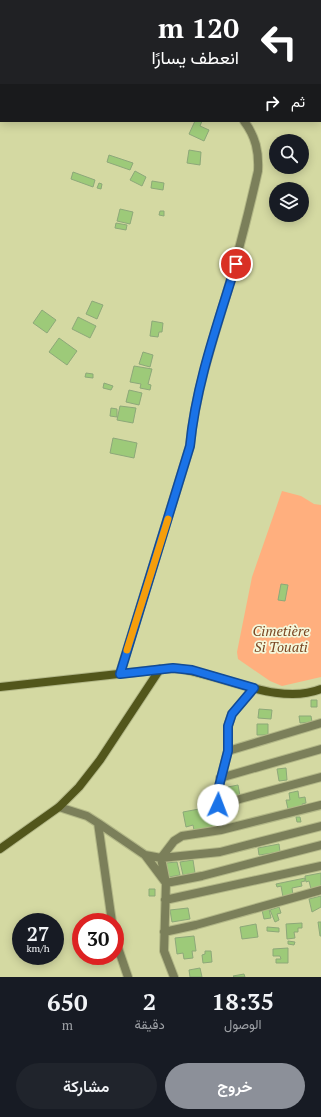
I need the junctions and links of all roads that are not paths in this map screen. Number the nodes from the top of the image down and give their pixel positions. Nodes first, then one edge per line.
1 (245, 122) edge
2 (160, 669) junction
3 (120, 674) junction
4 (0, 687) edge
5 (254, 688) junction
6 (321, 689) edge
7 (321, 723) edge
8 (321, 749) edge
9 (228, 751) junction
10 (321, 777) edge
11 (220, 778) junction
12 (218, 805) junction
13 (321, 805) edge
14 (59, 808) junction
15 (98, 823) junction
16 (321, 826) edge
17 (221, 830) junction
18 (321, 845) edge
19 (0, 849) edge
20 (145, 855) junction
21 (161, 858) junction
22 (321, 866) edge
23 (166, 883) junction
24 (321, 890) edge
25 (165, 900) junction
26 (111, 913) edge
27 (164, 932) junction
28 (124, 965) edge
29 (128, 977) edge
30 (174, 977) edge

1 - 3 street
2 - 3 main road
2 - 5 main road
2 - 14 main road
3 - 4 main road
5 - 6 main road
5 - 9 street
7 - 9 street
8 - 11 street
9 - 11 street
10 - 12 street
11 - 12 street
12 - 17 street
13 - 17 street
14 - 15 street
14 - 19 main road
15 - 20 street
15 - 26 street
16 - 21 street
17 - 21 street
18 - 23 street
20 - 21 street
20 - 23 street
21 - 23 street
22 - 25 street
23 - 25 street
24 - 27 street
25 - 27 street
27 - 30 street
28 - 29 street

